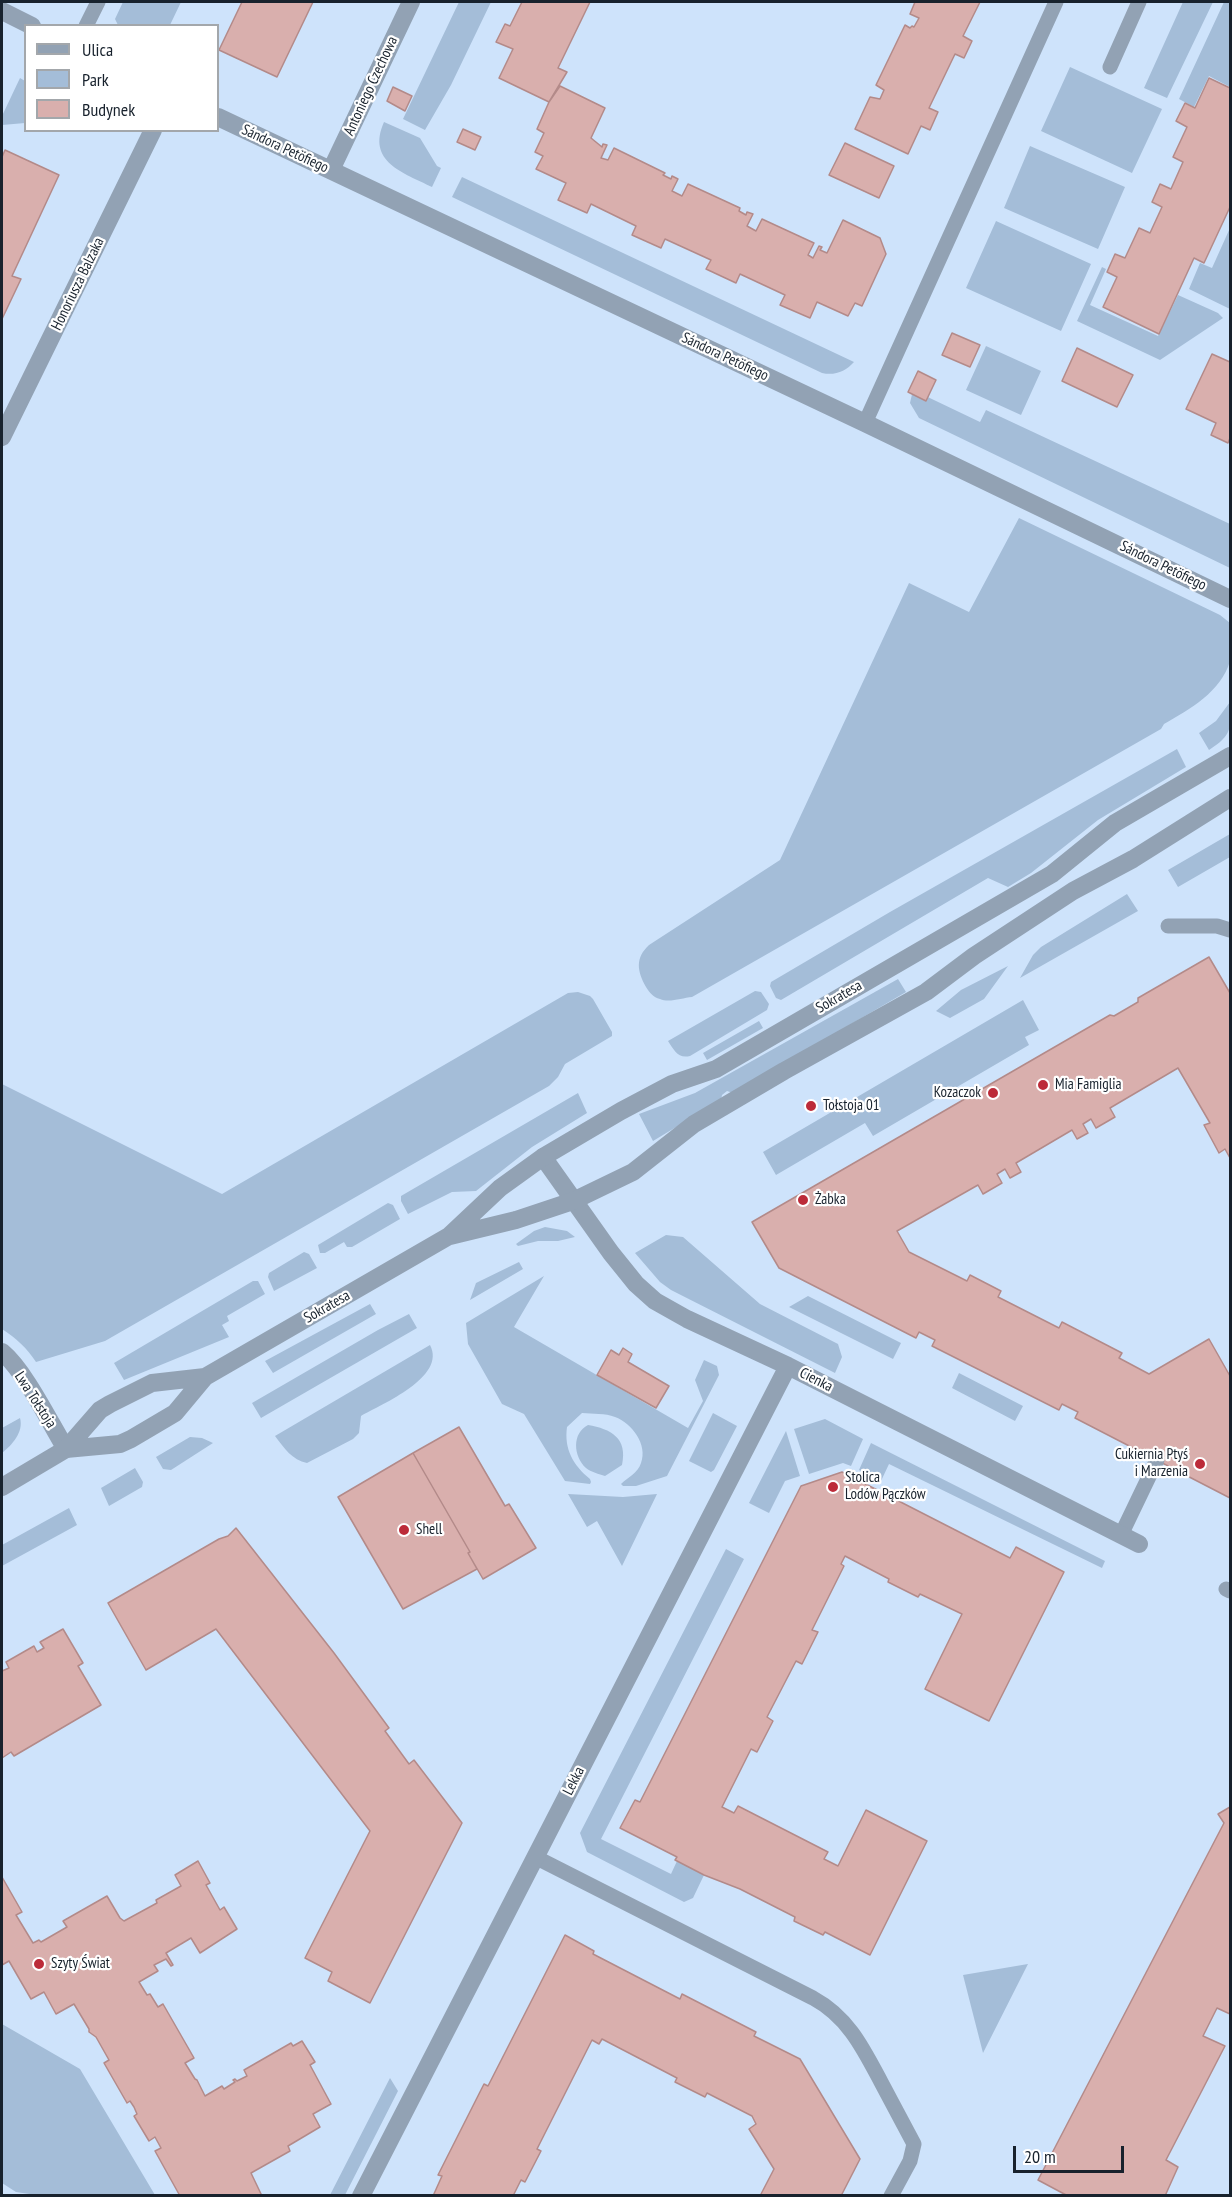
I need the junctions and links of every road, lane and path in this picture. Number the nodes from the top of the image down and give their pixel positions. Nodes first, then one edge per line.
1 (98, 2) edge
2 (411, 2) edge
3 (1056, 2) edge
4 (1139, 2) edge
5 (2, 11) edge
6 (28, 24) edge
7 (87, 24) edge
8 (1110, 67) dead end
9 (219, 117) edge
10 (152, 132) edge
11 (331, 170) junction
12 (865, 423) junction
13 (2, 437) edge
14 (1230, 599) edge
15 (1230, 756) edge
16 (1230, 798) edge
17 (1168, 926) dead end
18 (1230, 930) edge
19 (543, 1157) junction
20 (573, 1201) junction
21 (448, 1236) junction
22 (2, 1352) edge
23 (788, 1366) junction
24 (205, 1377) junction
25 (66, 1449) junction
26 (1157, 1460) dead end
27 (2, 1487) edge
28 (1121, 1535) junction
29 (1139, 1544) dead end
30 (535, 1857) junction
31 (361, 2196) edge
32 (891, 2196) edge

1 - 7 lane
2 - 11 street, Antoniego Czechowa
3 - 12 lane
4 - 8 lane
5 - 6 street
9 - 11 street, Sándora Petöfiego
10 - 13 street, Honoriusza Balzaka
11 - 12 street, Sándora Petöfiego
12 - 14 street, Sándora Petöfiego
15 - 19 street, Sokratesa
16 - 20 street, Sokratesa
17 - 18 lane
19 - 20 street, Cienka
19 - 21 street, Sokratesa
20 - 21 street, Sokratesa
20 - 23 street, Cienka
21 - 24 street, Sokratesa
22 - 25 street, Lwa Tołstoja
23 - 28 street, Cienka
23 - 30 street, Lekka
24 - 25 street, Sokratesa
24 - 25 street, Sokratesa
25 - 27 street, Sokratesa
26 - 28 lane
28 - 29 street, Cienka
30 - 31 street, Lekka
30 - 32 lane

